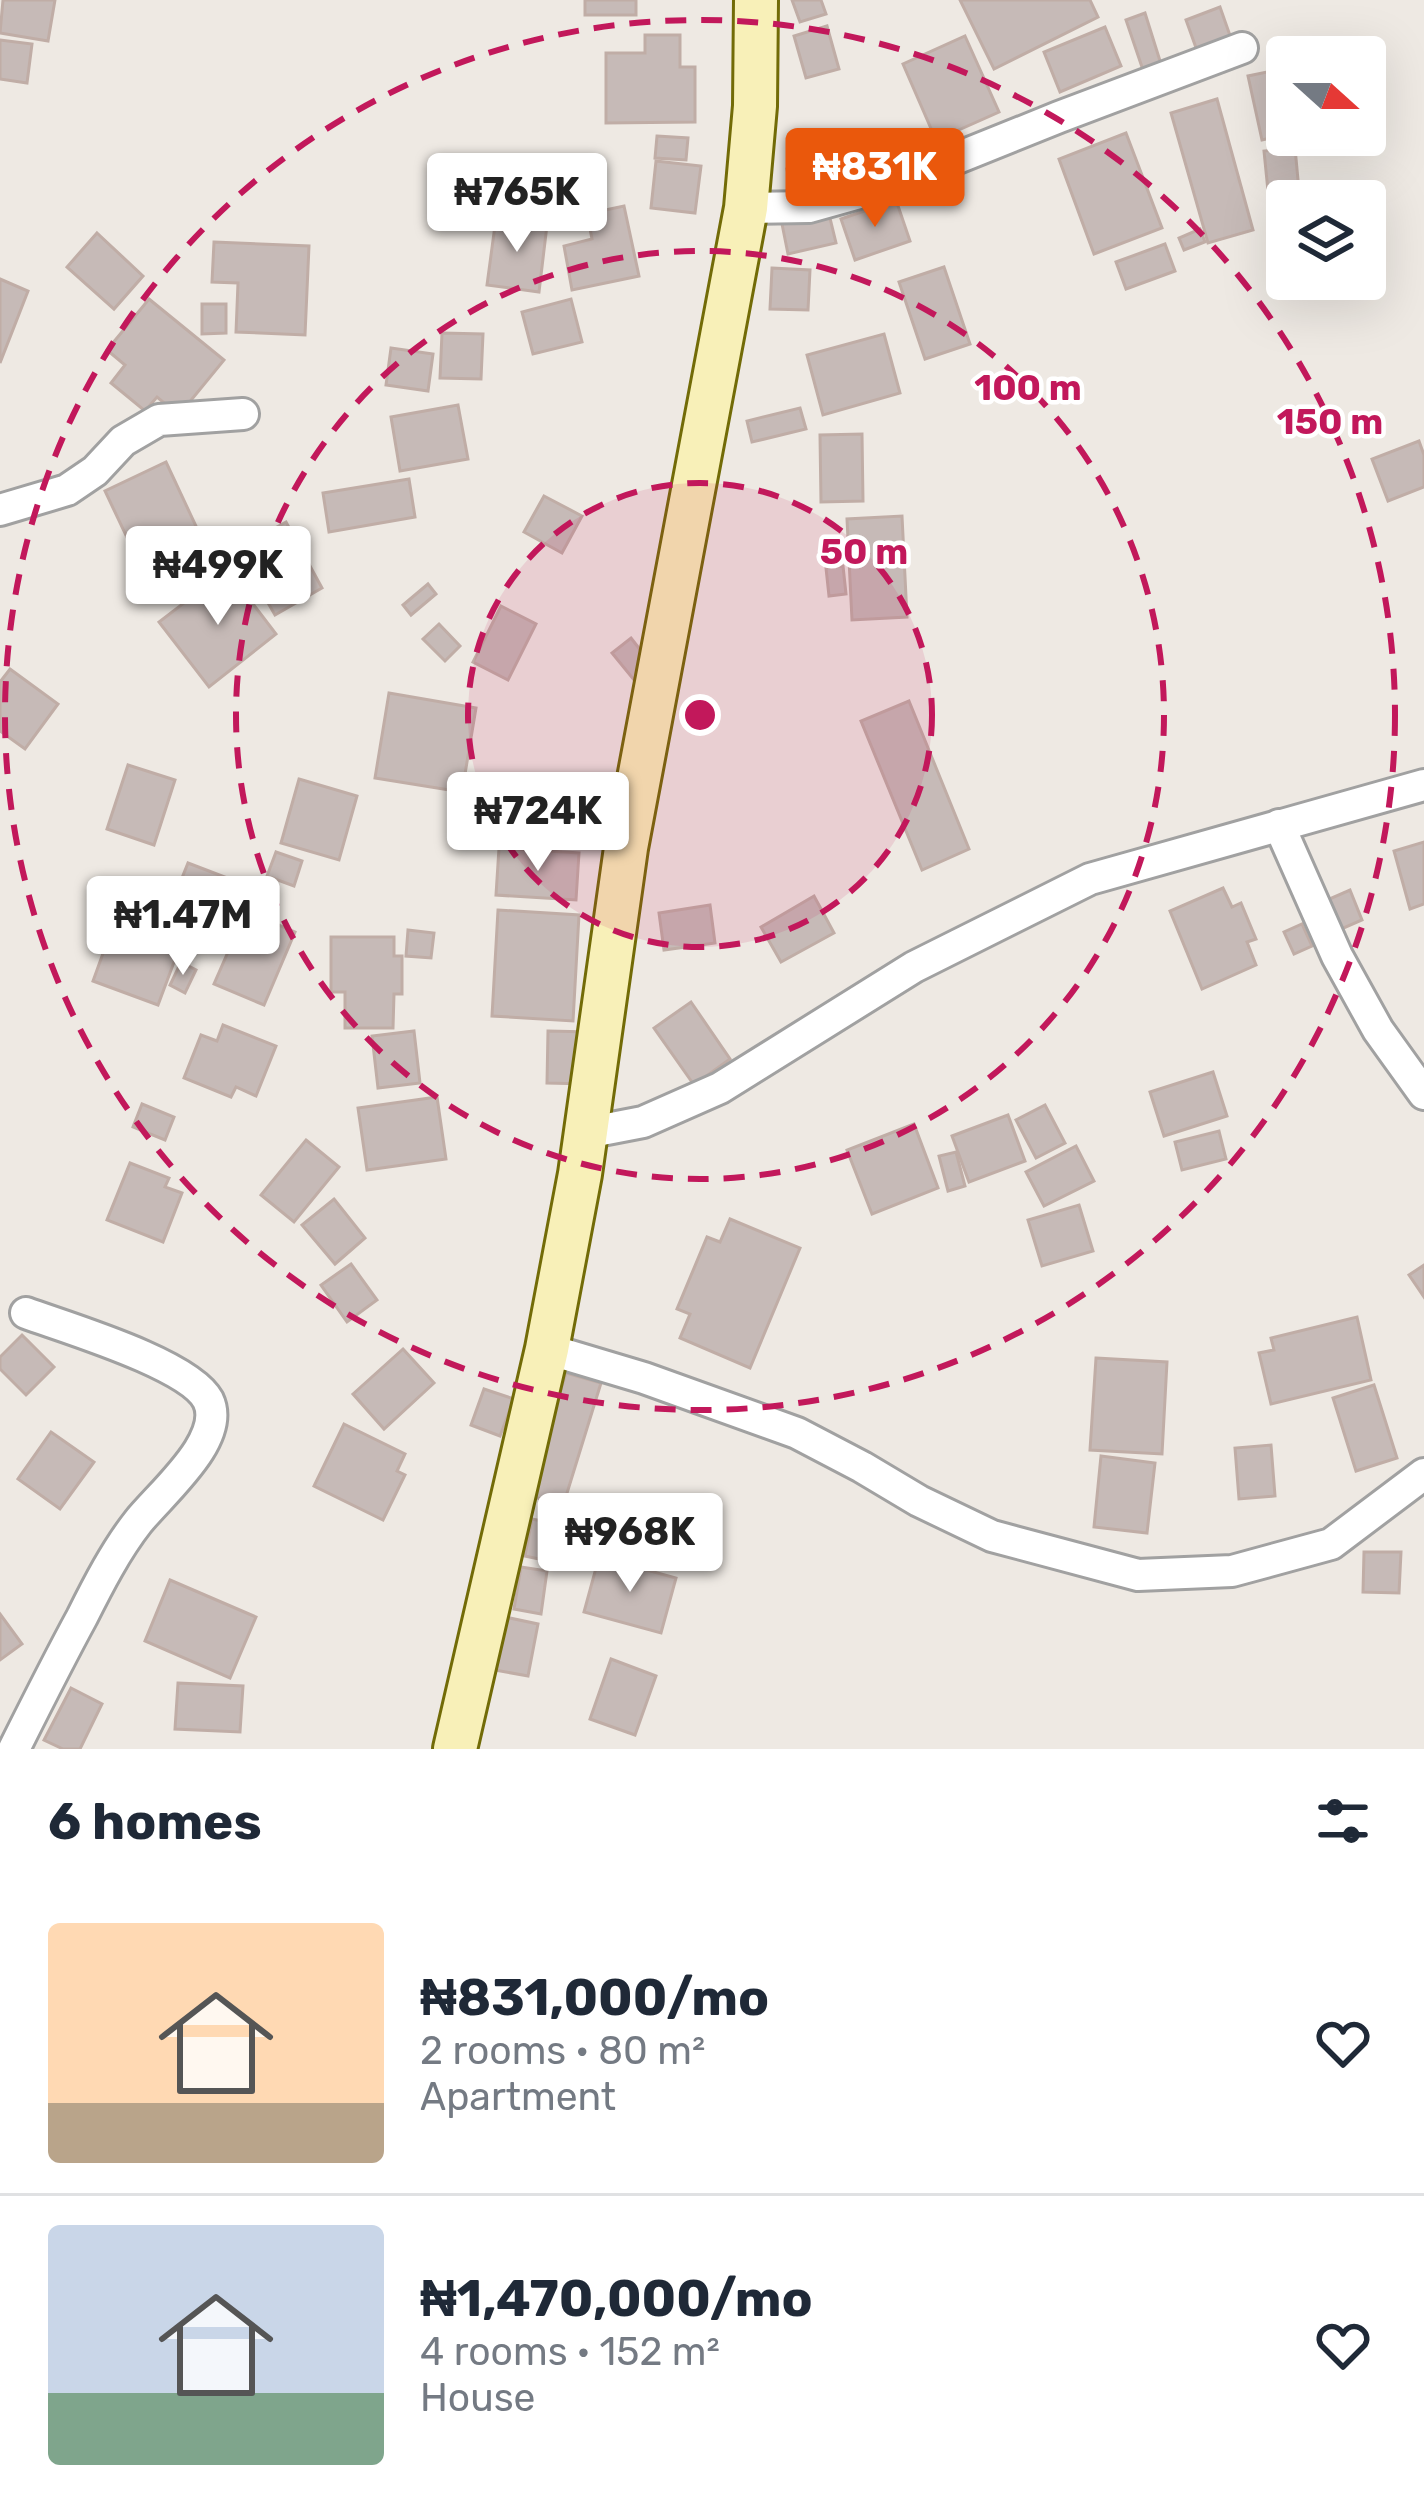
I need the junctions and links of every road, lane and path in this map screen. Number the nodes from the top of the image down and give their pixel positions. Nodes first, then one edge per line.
1 (756, 0) edge
2 (1242, 48) dead end
3 (746, 208) junction
4 (243, 415) dead end
5 (0, 510) edge
6 (1424, 785) edge
7 (1279, 825) junction
8 (1424, 1094) edge
9 (586, 1133) junction
10 (26, 1313) dead end
11 (547, 1349) junction
12 (1424, 1474) edge
13 (14, 1749) edge
14 (455, 1749) edge

1 - 3 main road
2 - 3 street
3 - 9 main road
4 - 5 street
6 - 7 street
7 - 8 street
7 - 9 street
9 - 11 main road
10 - 13 street
11 - 12 street
11 - 14 main road

